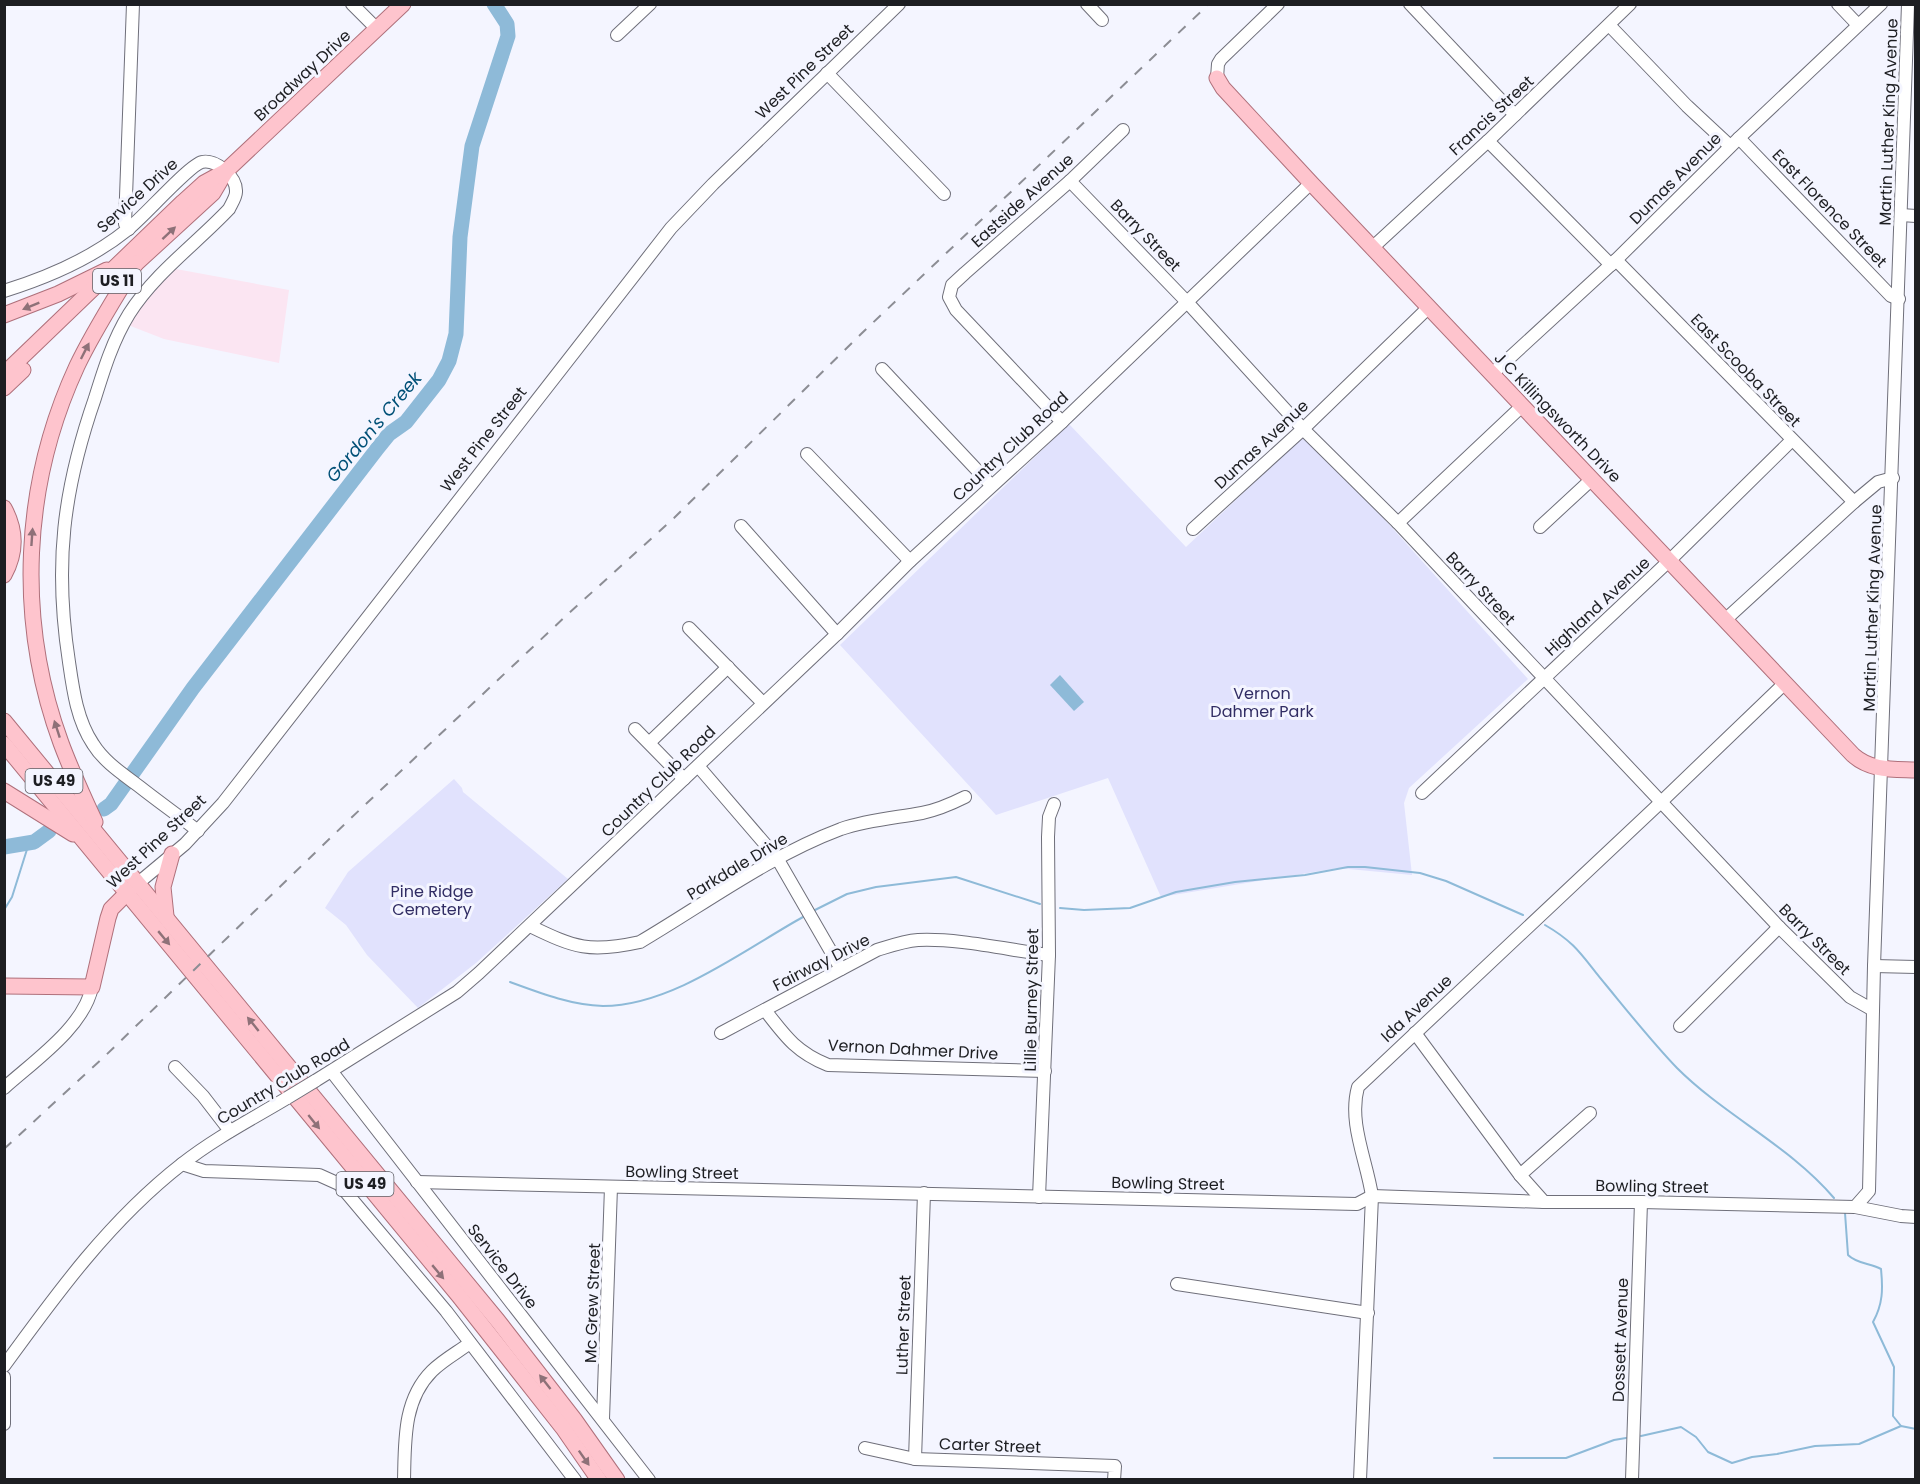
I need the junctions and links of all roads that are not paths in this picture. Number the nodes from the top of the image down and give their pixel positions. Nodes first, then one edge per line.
1 (133, 4) edge
2 (352, 4) edge
3 (403, 4) edge
4 (650, 4) edge
5 (899, 4) edge
6 (1087, 4) edge
7 (1278, 4) edge
8 (1410, 4) edge
9 (1630, 4) edge
10 (1838, 4) edge
11 (1881, 4) edge
12 (1908, 4) edge
13 (1102, 20) dead end
14 (1609, 25) junction
15 (1858, 25) junction
16 (377, 29) junction
17 (1912, 30) edge
18 (617, 35) dead end
19 (827, 73) junction
20 (1217, 78) joint
21 (1515, 115) junction
22 (1123, 130) dead end
23 (1910, 130) edge
24 (1488, 141) junction
25 (1735, 142) junction
26 (226, 171) junction
27 (1070, 181) junction
28 (1311, 183) junction
29 (944, 194) dead end
30 (1901, 215) junction
31 (1916, 216) edge
32 (129, 229) junction
33 (1372, 248) junction
34 (1613, 262) junction
35 (129, 263) junction
36 (4, 291) edge
37 (1899, 299) junction
38 (1187, 302) junction
39 (1428, 308) junction
40 (4, 315) edge
41 (882, 369) dead end
42 (4, 374) edge
43 (1492, 374) junction
44 (4, 388) edge
45 (1522, 406) junction
46 (1062, 422) junction
47 (1304, 429) junction
48 (1791, 440) junction
49 (807, 454) dead end
50 (1893, 478) junction
51 (1592, 479) junction
52 (991, 485) junction
53 (1854, 502) junction
54 (4, 508) edge
55 (1398, 523) junction
56 (741, 526) dead end
57 (1540, 527) dead end
58 (1193, 529) dead end
59 (910, 561) junction
60 (1670, 561) junction
61 (4, 575) edge
62 (1725, 620) junction
63 (689, 628) dead end
64 (837, 634) junction
65 (728, 667) junction
66 (1543, 679) junction
67 (1785, 683) junction
68 (763, 703) junction
69 (4, 721) edge
70 (634, 729) dead end
71 (650, 742) junction
72 (4, 744) edge
73 (698, 766) junction
74 (1882, 768) junction
75 (1916, 770) edge
76 (684, 779) junction
77 (4, 791) edge
78 (1422, 793) dead end
79 (965, 797) dead end
80 (1660, 803) junction
81 (1054, 804) dead end
82 (198, 831) junction
83 (104, 841) junction
84 (88, 845) junction
85 (172, 854) junction
86 (777, 858) junction
87 (132, 888) junction
88 (167, 919) junction
89 (530, 926) junction
90 (1779, 927) junction
91 (1049, 955) junction
92 (1874, 966) junction
93 (1916, 967) edge
94 (841, 969) junction
95 (4, 986) edge
96 (92, 987) junction
97 (765, 1010) junction
98 (1873, 1010) junction
99 (1680, 1026) dead end
100 (721, 1033) dead end
101 (1415, 1033) junction
102 (175, 1067) dead end
103 (1045, 1071) junction
104 (332, 1072) junction
105 (4, 1088) edge
106 (1590, 1113) dead end
107 (230, 1131) junction
108 (182, 1164) junction
109 (1520, 1175) junction
110 (417, 1182) junction
111 (612, 1187) junction
112 (924, 1193) junction
113 (1371, 1196) junction
114 (1039, 1197) junction
115 (1544, 1202) junction
116 (1641, 1202) junction
117 (1855, 1207) junction
118 (1916, 1216) edge
119 (1176, 1284) dead end
120 (1368, 1313) junction
121 (470, 1343) junction
122 (4, 1366) edge
123 (4, 1377) edge
124 (603, 1419) junction
125 (4, 1424) edge
126 (568, 1424) junction
127 (546, 1441) junction
128 (866, 1448) dead end
129 (915, 1459) junction
130 (404, 1479) edge
131 (575, 1479) edge
132 (599, 1479) edge
133 (617, 1479) edge
134 (649, 1479) edge
135 (1114, 1479) edge
136 (1360, 1479) edge
137 (1632, 1479) edge

1 - 32 street
2 - 16 street
3 - 16 main road, Broadway Drive / US 11
4 - 18 street
5 - 19 street, West Pine Street
6 - 13 street
7 - 20 street
8 - 21 street
9 - 14 street, Francis Street
10 - 15 street
11 - 15 street, Dumas Avenue
12 - 17 street, Martin Luther King Avenue
14 - 21 street, Francis Street
14 - 25 street, East Florence Street
15 - 25 street, Dumas Avenue
16 - 26 main road, Broadway Drive / US 11
17 - 23 street, Martin Luther King Avenue
19 - 29 street
19 - 82 street, West Pine Street
20 - 28 main road, J C Killingsworth Drive
21 - 24 street, Francis Street
22 - 27 street, Eastside Avenue
23 - 30 street, Martin Luther King Avenue
24 - 33 street, Francis Street
24 - 34 street, East Scooba Street
25 - 34 street, Dumas Avenue
25 - 37 street, East Florence Street
26 - 32 street, Service Drive
26 - 35 main road, Broadway Drive / US 11
26 - 82 street
27 - 38 street, Barry Street
27 - 46 street, Eastside Avenue
28 - 33 main road, J C Killingsworth Drive
28 - 38 street, Country Club Road
30 - 31 street
30 - 37 street, Martin Luther King Avenue
32 - 36 street, Service Drive
33 - 39 main road, J C Killingsworth Drive
34 - 43 street, Dumas Avenue
34 - 48 street, East Scooba Street
35 -> 40 main road
35 - 42 main road, Broadway Drive / US 11
35 - 44 main road, Broadway Drive / US 11
83 -> 35 main road
37 - 50 street, Martin Luther King Avenue
38 - 46 street, Country Club Road
38 - 47 street, Barry Street
39 - 43 main road, J C Killingsworth Drive
39 - 47 street, Dumas Avenue
41 - 52 street
43 - 45 main road, J C Killingsworth Drive
45 - 51 main road, J C Killingsworth Drive
45 - 55 street
46 - 52 street, Country Club Road
47 - 55 street, Barry Street
47 - 58 street, Dumas Avenue
48 - 53 street, East Scooba Street
48 - 60 street, Highland Avenue
49 - 59 street
50 - 53 street
50 - 74 street, Martin Luther King Avenue
51 - 57 street
51 - 60 main road, J C Killingsworth Drive
52 - 59 street, Country Club Road
53 - 62 street
54 - 61 main road
55 - 66 street, Barry Street
56 - 64 street
59 - 64 street, Country Club Road
60 - 62 main road, J C Killingsworth Drive
60 - 66 street, Highland Avenue
62 - 67 main road, J C Killingsworth Drive
63 - 65 street
64 - 68 street, Country Club Road
65 - 68 street
65 - 71 street
66 - 78 street, Highland Avenue
66 - 80 street, Barry Street
67 - 74 main road, J C Killingsworth Drive
67 - 80 street, Ida Avenue
68 - 73 street, Country Club Road
69 - 83 main road, US 49
70 - 71 street
71 - 76 street
72 - 84 main road, US 49
73 - 76 street, Country Club Road
73 - 86 street
74 - 75 main road, J C Killingsworth Drive
74 - 92 street, Martin Luther King Avenue
76 - 89 street, Country Club Road
77 - 84 main road
79 - 86 street, Parkdale Drive
80 - 90 street, Barry Street
80 - 101 street, Ida Avenue
81 - 91 street, Lillie Burney Street
82 - 85 street, West Pine Street
83 - 87 main road, US 49
84 - 87 main road, US 49
85 - 87 street, West Pine Street
85 - 88 main road
86 - 89 street, Parkdale Drive
86 - 94 street
87 - 88 main road, US 49
87 - 96 main road, West Pine Street
87 -> 126 main road, US 49
126 -> 88 main road, US 49
89 - 104 street, Country Club Road
90 - 98 street, Barry Street
90 - 99 street
91 - 94 street, Fairway Drive
91 - 103 street, Lillie Burney Street
92 - 93 street
92 - 98 street, Martin Luther King Avenue
94 - 97 street, Fairway Drive
95 - 96 main road
96 - 105 street
97 - 100 street, Fairway Drive
97 - 103 street, Vernon Dahmer Drive
98 - 117 street, Martin Luther King Avenue
101 - 109 street
101 - 113 street, Ida Avenue
102 - 107 street
103 - 114 street, Lillie Burney Street
104 - 107 street, Country Club Road, bridge
104 - 110 street, Service Drive
106 - 109 street
107 - 108 street, Country Club Road
108 - 121 street
108 - 122 street, Country Club Road
109 - 115 street
110 - 111 street, Bowling Street
110 - 124 street, Service Drive
111 - 112 street, Bowling Street
111 - 124 street, Mc Grew Street
112 - 114 street, Bowling Street
112 - 129 street, Luther Street
113 - 114 street, Bowling Street
113 - 115 street, Bowling Street
113 - 120 street, Ida Avenue
115 - 116 street, Bowling Street
116 - 117 street, Bowling Street
116 - 137 street, Dossett Avenue
117 - 118 street, Bowling Street
119 - 120 street
120 - 136 street, Ida Avenue
121 - 127 street
121 - 130 street
123 - 125 street
124 - 134 street, Service Drive
126 - 127 street
126 -> 132 main road, US 49
126 - 133 main road, US 49
127 - 131 street
128 - 129 street, Carter Street
129 - 135 street, Carter Street

